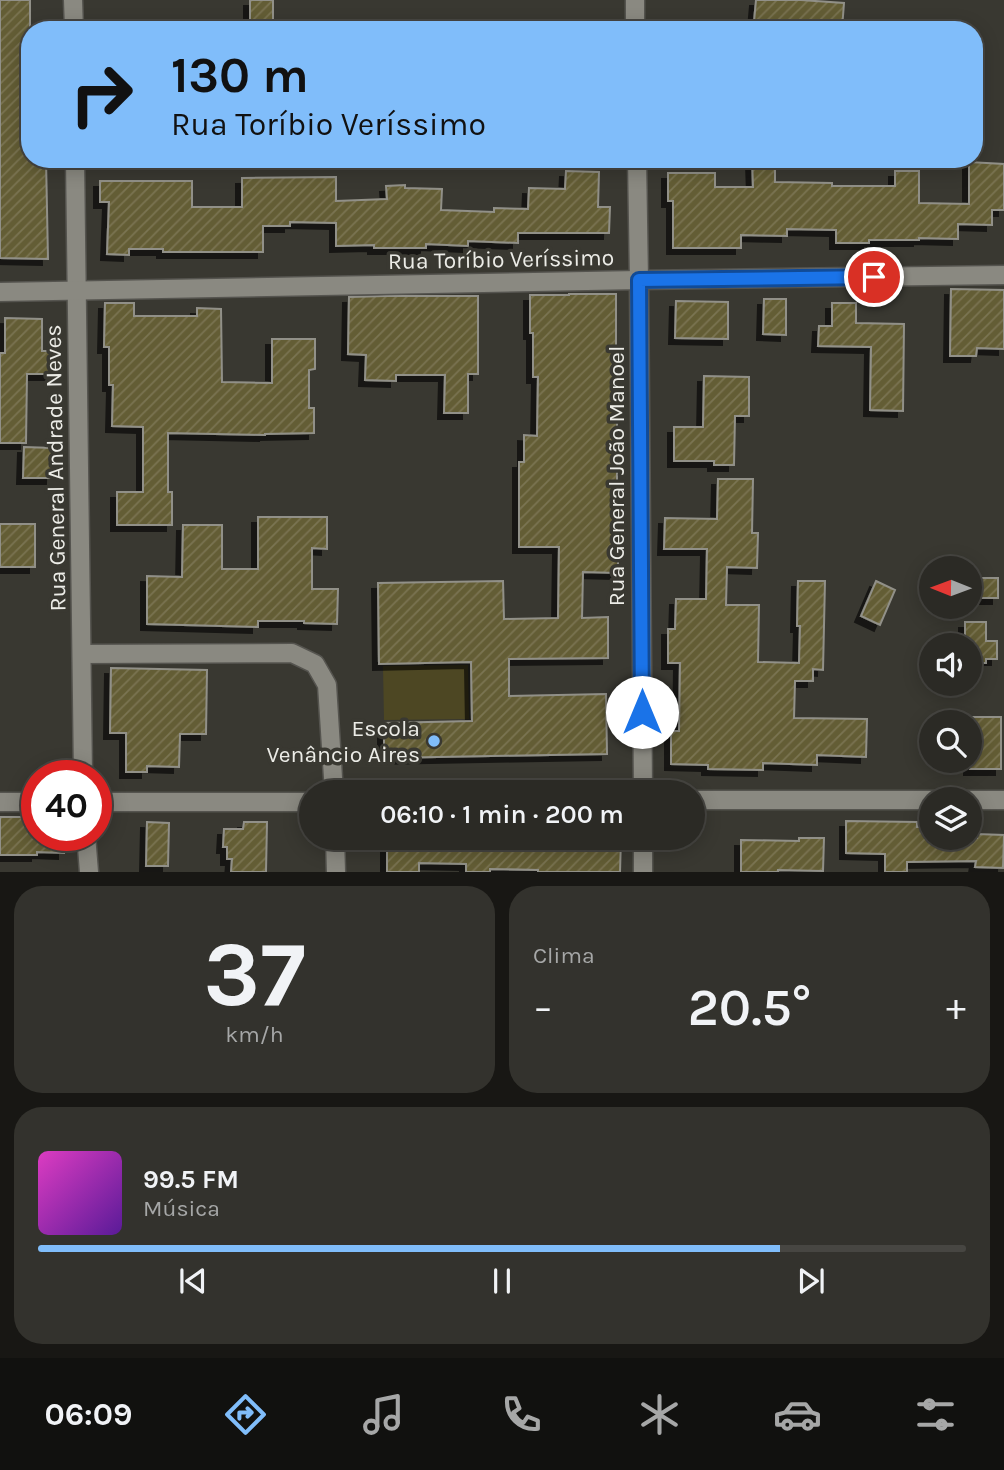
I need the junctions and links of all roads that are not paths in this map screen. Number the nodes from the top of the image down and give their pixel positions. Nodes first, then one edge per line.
1 (73, 0) edge
2 (635, 0) edge
3 (74, 21) edge
4 (635, 21) edge
5 (75, 168) edge
6 (637, 168) edge
7 (1004, 275) edge
8 (639, 280) junction
9 (0, 292) edge
10 (77, 292) junction
11 (82, 654) junction
12 (83, 760) edge
13 (333, 780) edge
14 (643, 780) edge
15 (705, 800) edge
16 (1004, 800) edge
17 (0, 802) edge
18 (21, 802) edge
19 (112, 802) edge
20 (299, 802) edge
21 (335, 850) edge
22 (643, 850) edge
23 (87, 851) edge
24 (89, 872) edge
25 (336, 872) edge
26 (643, 872) edge

1 - 3 street
2 - 4 street
5 - 10 street, Rua General Andrade Neves
6 - 8 street, Rua General João Manoel
7 - 8 street, Rua Toríbio Veríssimo
8 - 10 street, Rua Toríbio Veríssimo
8 - 14 street, Rua General João Manoel
9 - 10 street, Rua Toríbio Veríssimo
10 - 11 street, Rua General Andrade Neves
11 - 12 street, Rua General Andrade Neves
11 - 13 street
15 - 16 street
17 - 18 street
19 - 20 street
21 - 25 street
22 - 26 street
23 - 24 street

